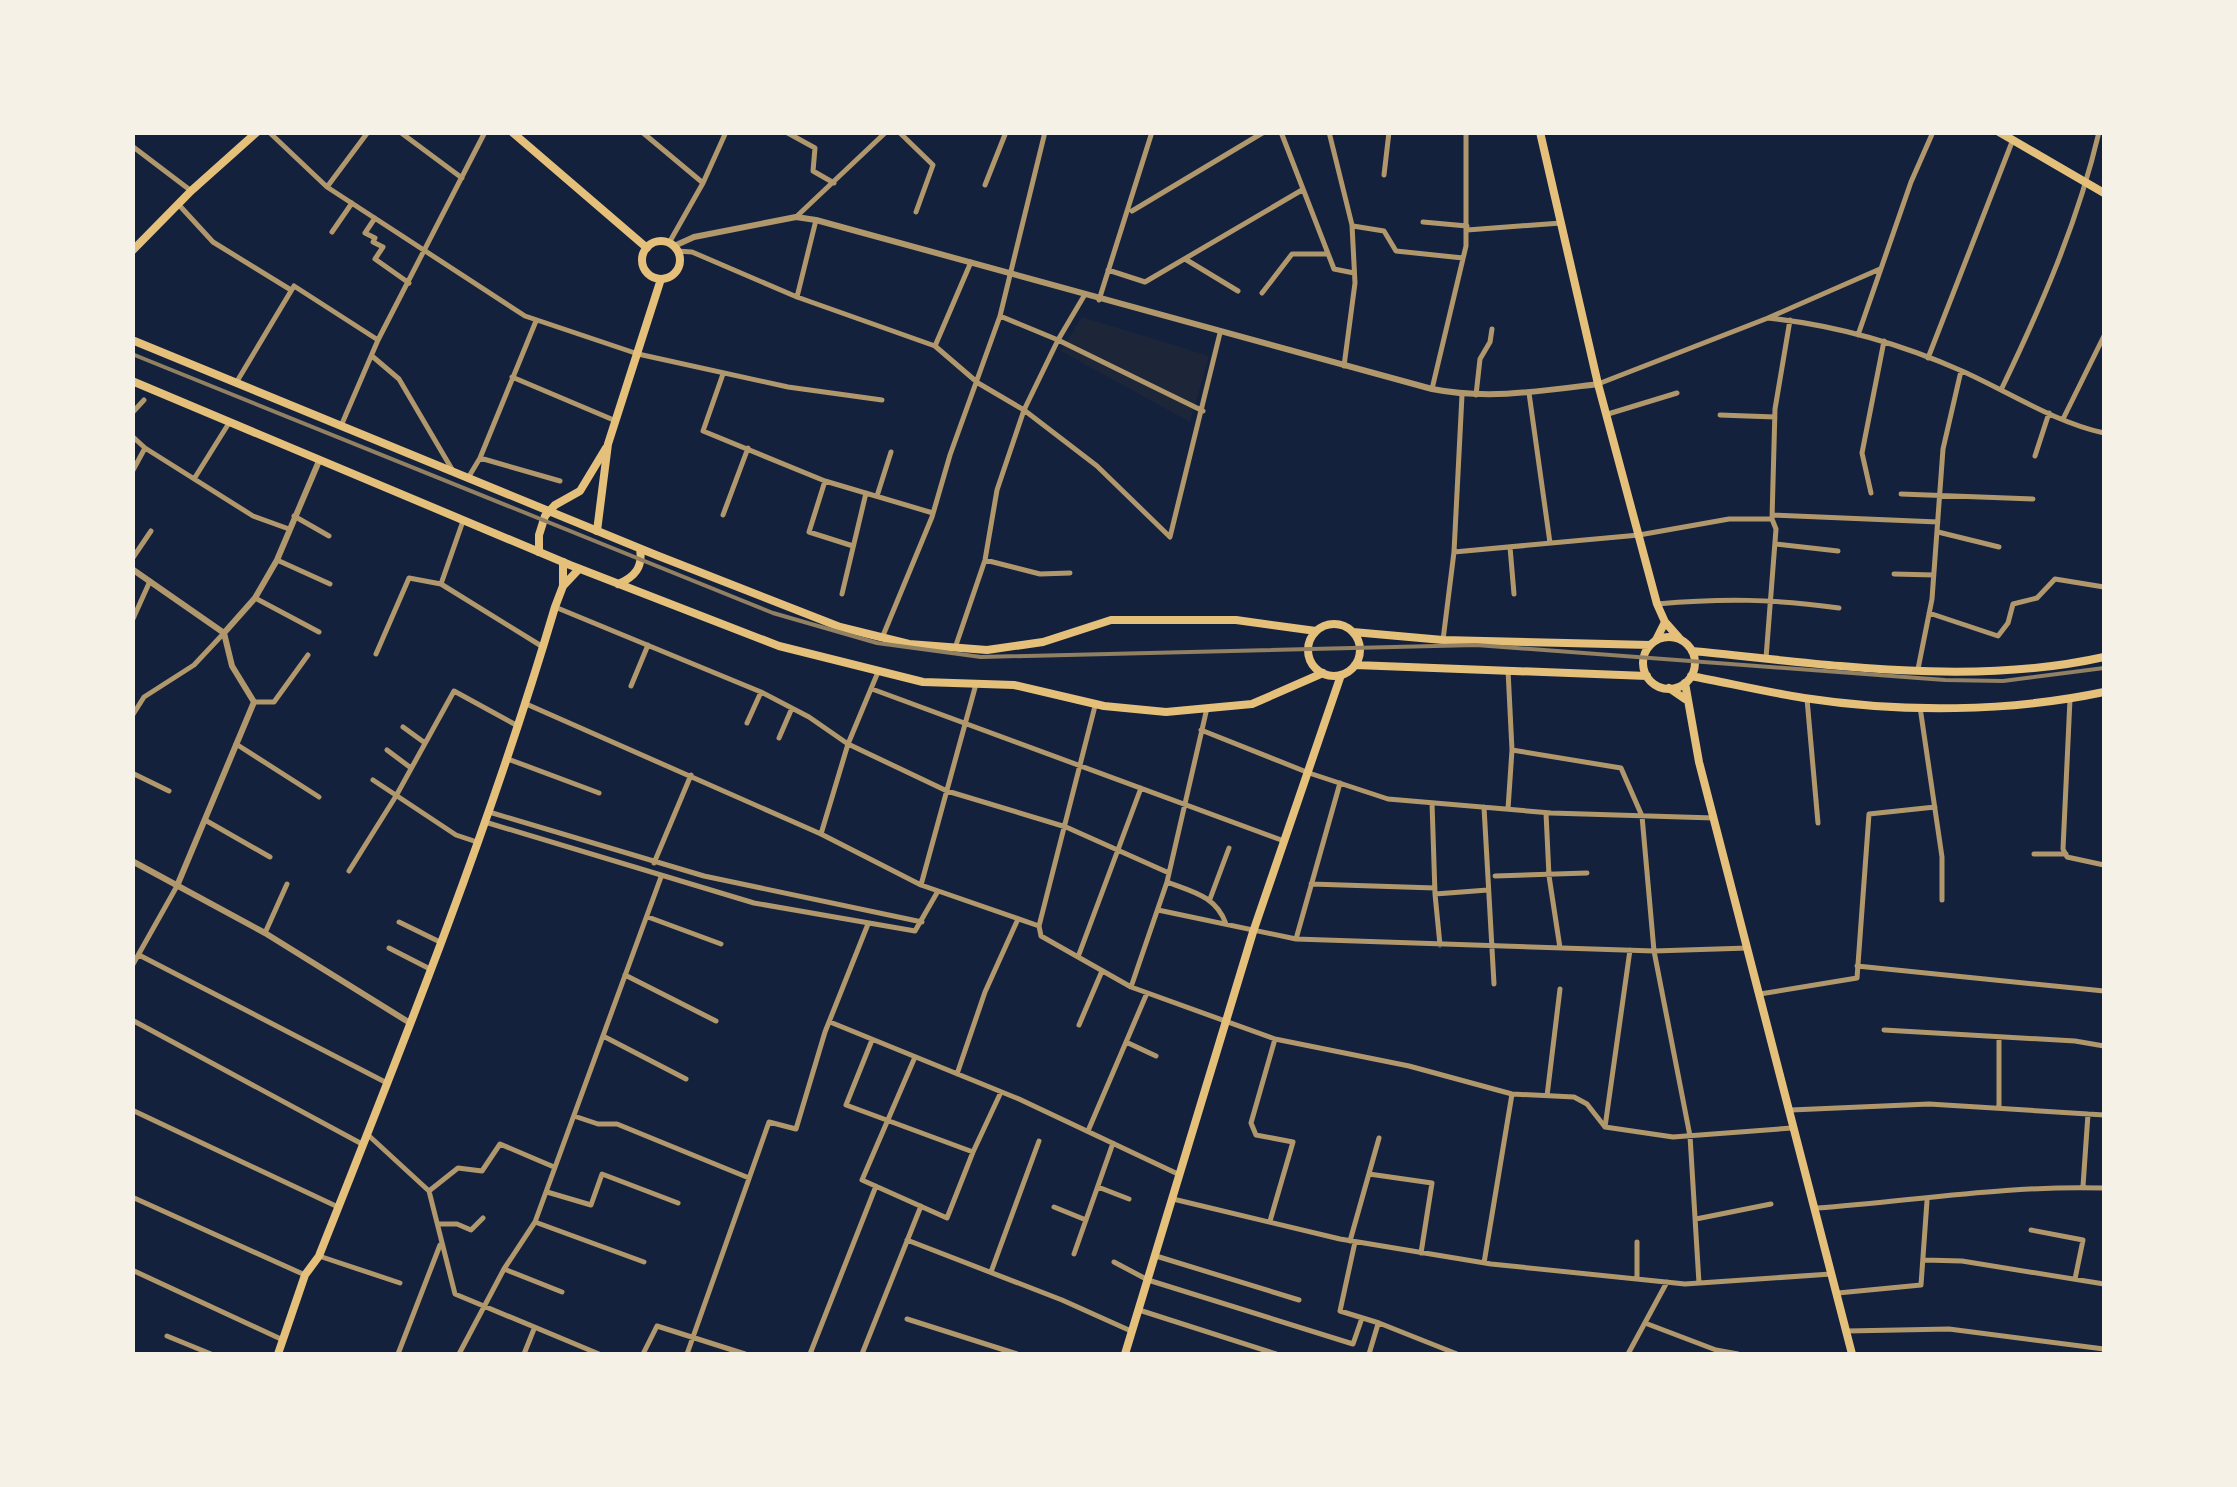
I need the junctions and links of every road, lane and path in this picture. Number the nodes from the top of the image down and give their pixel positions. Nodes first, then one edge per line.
1 (257, 132) edge
2 (269, 132) edge
3 (368, 132) edge
4 (400, 132) edge
5 (484, 132) edge
6 (512, 132) edge
7 (642, 132) edge
8 (726, 132) edge
9 (786, 132) edge
10 (886, 132) edge
11 (898, 132) edge
12 (1006, 132) edge
13 (1045, 132) edge
14 (1152, 132) edge
15 (1264, 132) edge
16 (1281, 132) edge
17 (1329, 132) edge
18 (1389, 132) edge
19 (1466, 132) edge
20 (1540, 132) edge
21 (1933, 132) edge
22 (1999, 132) edge
23 (2099, 132) edge
24 (2013, 140) junction
25 (132, 146) edge
26 (1384, 175) dead end
27 (463, 178) junction
28 (703, 183) junction
29 (2087, 183) junction
30 (834, 184) junction
31 (985, 185) dead end
32 (328, 187) junction
33 (1302, 190) junction
34 (191, 191) junction
35 (2104, 192) edge
36 (352, 203) junction
37 (179, 205) junction
38 (916, 212) dead end
39 (1130, 212) junction
40 (796, 216) junction
41 (376, 218) junction
42 (816, 220) junction
43 (1423, 222) dead end
44 (1560, 223) junction
45 (1352, 225) junction
46 (1467, 228) junction
47 (332, 232) dead end
48 (673, 247) junction
49 (647, 248) junction
50 (426, 250) junction
51 (132, 251) edge
52 (1328, 254) junction
53 (1463, 258) junction
54 (1185, 259) junction
55 (971, 262) junction
56 (1108, 270) junction
57 (1880, 270) junction
58 (1014, 272) junction
59 (1355, 273) junction
60 (661, 279) junction
61 (409, 284) junction
62 (292, 291) junction
63 (1238, 292) dead end
64 (1262, 292) dead end
65 (1084, 296) junction
66 (797, 297) junction
67 (1099, 300) junction
68 (1000, 316) junction
69 (1768, 318) junction
70 (1790, 320) junction
71 (536, 321) junction
72 (1492, 330) dead end
73 (1220, 333) junction
74 (1858, 336) junction
75 (2104, 336) edge
76 (132, 338) edge
77 (378, 340) junction
78 (1058, 340) junction
79 (1884, 341) junction
80 (934, 346) junction
81 (638, 354) junction
82 (372, 356) junction
83 (1928, 358) junction
84 (1344, 366) junction
85 (1961, 371) junction
86 (723, 374) junction
87 (512, 377) junction
88 (132, 380) edge
89 (236, 382) junction
90 (978, 383) junction
91 (1598, 384) junction
92 (1432, 389) junction
93 (2002, 390) junction
94 (1529, 393) junction
95 (1677, 393) dead end
96 (1462, 395) junction
97 (1476, 395) junction
98 (144, 400) dead end
99 (882, 400) dead end
100 (1024, 410) junction
101 (1203, 411) junction
102 (132, 413) edge
103 (2049, 413) junction
104 (1606, 415) junction
105 (1720, 415) dead end
106 (1775, 417) junction
107 (2063, 419) junction
108 (616, 421) junction
109 (229, 423) junction
110 (341, 426) junction
111 (2104, 433) edge
112 (132, 436) edge
113 (608, 444) junction
114 (146, 448) junction
115 (748, 448) junction
116 (891, 452) dead end
117 (2035, 456) dead end
118 (480, 458) junction
119 (319, 461) junction
120 (132, 472) edge
121 (454, 472) junction
122 (468, 478) junction
123 (194, 479) junction
124 (826, 480) junction
125 (560, 482) dead end
126 (866, 493) junction
127 (1872, 493) dead end
128 (1901, 494) dead end
129 (878, 496) junction
130 (1940, 497) junction
131 (2033, 499) dead end
132 (549, 512) junction
133 (933, 513) junction
134 (723, 515) dead end
135 (294, 516) junction
136 (1772, 517) junction
137 (463, 520) junction
138 (1938, 522) junction
139 (289, 529) junction
140 (152, 531) dead end
141 (597, 531) junction
142 (1938, 532) junction
143 (329, 536) dead end
144 (1639, 536) junction
145 (1550, 543) junction
146 (1775, 544) junction
147 (854, 546) junction
148 (1510, 547) junction
149 (2000, 547) dead end
150 (640, 549) junction
151 (1838, 551) dead end
152 (539, 552) junction
153 (1454, 552) junction
154 (132, 559) edge
155 (277, 560) junction
156 (985, 560) junction
157 (563, 562) junction
158 (132, 569) edge
159 (579, 569) junction
160 (1070, 574) dead end
161 (1894, 574) dead end
162 (1934, 575) junction
163 (150, 581) junction
164 (330, 584) dead end
165 (441, 584) junction
166 (618, 584) junction
167 (564, 586) junction
168 (2104, 587) edge
169 (842, 594) dead end
170 (1514, 594) dead end
171 (255, 598) junction
172 (1771, 599) junction
173 (1658, 604) junction
174 (555, 607) junction
175 (1839, 608) dead end
176 (1929, 613) junction
177 (132, 621) edge
178 (1665, 622) junction
179 (1316, 631) junction
180 (319, 632) dead end
181 (1354, 632) junction
182 (224, 633) junction
183 (882, 638) junction
184 (1443, 640) junction
185 (1680, 640) junction
186 (1653, 643) junction
187 (648, 645) junction
188 (2104, 647) edge
189 (543, 648) junction
190 (956, 648) junction
191 (1692, 651) junction
192 (376, 654) dead end
193 (308, 655) dead end
194 (2103, 657) edge
195 (1766, 658) junction
196 (1355, 665) junction
197 (1918, 669) junction
198 (1508, 670) junction
199 (878, 671) junction
200 (1323, 674) junction
201 (1340, 675) junction
202 (1647, 676) junction
203 (1688, 680) junction
204 (976, 684) junction
205 (632, 686) dead end
206 (1669, 688) junction
207 (872, 689) junction
208 (761, 692) junction
209 (2104, 692) edge
210 (1685, 699) junction
211 (1807, 699) junction
212 (2070, 699) junction
213 (254, 702) junction
214 (524, 703) junction
215 (1096, 704) junction
216 (1920, 707) junction
217 (792, 708) junction
218 (1206, 708) junction
219 (132, 716) edge
220 (747, 723) dead end
221 (518, 726) junction
222 (964, 726) junction
223 (402, 727) dead end
224 (1201, 730) junction
225 (779, 738) dead end
226 (425, 743) junction
227 (236, 744) junction
228 (848, 744) junction
229 (388, 750) dead end
230 (1512, 750) junction
231 (508, 758) junction
232 (410, 768) junction
233 (1079, 768) junction
234 (132, 773) edge
235 (1309, 774) junction
236 (691, 775) junction
237 (374, 780) dead end
238 (1340, 784) junction
239 (1141, 788) junction
240 (169, 791) dead end
241 (947, 791) junction
242 (598, 793) dead end
243 (319, 796) dead end
244 (396, 796) junction
245 (1184, 802) junction
246 (1432, 803) junction
247 (1484, 807) junction
248 (1935, 808) junction
249 (1508, 810) junction
250 (488, 812) junction
251 (1546, 813) junction
252 (1642, 816) junction
253 (1714, 818) junction
254 (205, 820) junction
255 (485, 822) junction
256 (1818, 822) dead end
257 (1066, 827) junction
258 (820, 834) junction
259 (1284, 841) junction
260 (478, 842) junction
261 (1229, 848) dead end
262 (1117, 849) junction
263 (2034, 854) dead end
264 (2066, 854) junction
265 (270, 856) dead end
266 (132, 861) edge
267 (654, 863) junction
268 (2104, 865) edge
269 (349, 870) dead end
270 (1169, 873) junction
271 (1588, 873) dead end
272 (1495, 876) dead end
273 (1550, 876) junction
274 (660, 877) junction
275 (1167, 882) junction
276 (287, 884) dead end
277 (1311, 884) junction
278 (921, 885) junction
279 (177, 886) junction
280 (1488, 890) junction
281 (938, 891) junction
282 (1435, 891) junction
283 (1210, 899) junction
284 (1942, 900) dead end
285 (1158, 910) junction
286 (648, 918) junction
287 (1019, 918) junction
288 (399, 922) dead end
289 (922, 922) junction
290 (868, 924) junction
291 (1226, 924) junction
292 (1039, 926) junction
293 (1253, 932) junction
294 (265, 933) junction
295 (1296, 939) junction
296 (440, 942) junction
297 (721, 944) dead end
298 (1494, 945) junction
299 (1440, 946) junction
300 (389, 948) dead end
301 (1560, 948) junction
302 (1748, 948) junction
303 (1630, 950) junction
304 (1654, 951) junction
305 (139, 955) junction
306 (1078, 958) junction
307 (132, 966) edge
308 (1857, 966) junction
309 (430, 969) junction
310 (1102, 971) junction
311 (625, 975) junction
312 (1494, 984) dead end
313 (1131, 987) junction
314 (1560, 989) dead end
315 (2104, 991) edge
316 (1148, 993) junction
317 (1760, 994) junction
318 (132, 1020) edge
319 (716, 1021) dead end
320 (1225, 1021) junction
321 (829, 1022) junction
322 (410, 1024) junction
323 (1079, 1025) dead end
324 (1884, 1030) dead end
325 (603, 1036) junction
326 (2000, 1037) junction
327 (1275, 1039) junction
328 (872, 1040) junction
329 (1126, 1042) junction
330 (2104, 1046) edge
331 (1156, 1056) dead end
332 (915, 1057) junction
333 (957, 1074) junction
334 (686, 1079) dead end
335 (387, 1083) junction
336 (1002, 1092) junction
337 (1512, 1094) junction
338 (1548, 1096) junction
339 (1999, 1108) junction
340 (132, 1110) edge
341 (1790, 1110) junction
342 (2088, 1114) junction
343 (2104, 1115) edge
344 (574, 1116) junction
345 (888, 1121) junction
346 (1604, 1128) junction
347 (1795, 1128) junction
348 (1088, 1131) junction
349 (366, 1134) junction
350 (1690, 1136) junction
351 (1379, 1138) dead end
352 (1038, 1141) dead end
353 (1113, 1143) junction
354 (362, 1144) junction
355 (972, 1152) junction
356 (555, 1167) junction
357 (1369, 1174) junction
358 (1180, 1175) junction
359 (750, 1178) junction
360 (876, 1186) junction
361 (1098, 1187) junction
362 (2084, 1187) junction
363 (2104, 1188) edge
364 (429, 1190) junction
365 (547, 1192) junction
366 (132, 1197) edge
367 (1129, 1198) dead end
368 (1173, 1198) junction
369 (1927, 1200) junction
370 (678, 1203) dead end
371 (1771, 1204) dead end
372 (921, 1206) junction
373 (339, 1207) junction
374 (1054, 1207) dead end
375 (1816, 1208) junction
376 (483, 1218) dead end
377 (1696, 1218) junction
378 (1086, 1220) junction
379 (535, 1222) junction
380 (1270, 1222) junction
381 (439, 1224) junction
382 (2031, 1230) dead end
383 (907, 1240) junction
384 (1353, 1241) junction
385 (441, 1242) junction
386 (1637, 1242) dead end
387 (1422, 1253) junction
388 (1074, 1254) dead end
389 (320, 1256) junction
390 (1156, 1256) junction
391 (1924, 1260) junction
392 (644, 1262) dead end
393 (1114, 1262) dead end
394 (1484, 1263) junction
395 (504, 1269) junction
396 (132, 1270) edge
397 (991, 1272) junction
398 (1834, 1274) junction
399 (306, 1276) junction
400 (2075, 1279) junction
401 (1148, 1280) junction
402 (1637, 1280) junction
403 (1667, 1282) junction
404 (400, 1283) dead end
405 (1699, 1283) junction
406 (2104, 1284) edge
407 (562, 1292) dead end
408 (1838, 1293) junction
409 (1299, 1300) dead end
410 (484, 1307) junction
411 (1139, 1310) junction
412 (1362, 1318) junction
413 (907, 1319) dead end
414 (1379, 1323) junction
415 (1645, 1323) junction
416 (534, 1329) junction
417 (1847, 1331) junction
418 (1133, 1332) junction
419 (167, 1336) dead end
420 (694, 1336) junction
421 (283, 1340) junction
422 (2104, 1348) edge
423 (211, 1354) edge
424 (278, 1354) edge
425 (398, 1354) edge
426 (459, 1354) edge
427 (524, 1354) edge
428 (599, 1354) edge
429 (644, 1354) edge
430 (686, 1354) edge
431 (741, 1354) edge
432 (810, 1354) edge
433 (862, 1354) edge
434 (1018, 1354) edge
435 (1126, 1354) edge
436 (1276, 1354) edge
437 (1369, 1354) edge
438 (1457, 1354) edge
439 (1628, 1354) edge
440 (1738, 1354) edge
441 (1852, 1354) edge

1 - 34 main road
2 - 32 street
3 - 32 street
4 - 27 street
5 - 27 street
6 - 49 main road
7 - 28 street
8 - 28 street
9 - 30 street
10 - 30 street
11 - 38 street
12 - 31 street
13 - 58 street
14 - 39 street
15 - 39 street
16 - 33 street
17 - 45 street
18 - 26 street
19 - 46 street
20 - 44 main road
21 - 57 street
22 - 24 main road
23 - 29 street
24 - 29 main road
24 - 83 street
25 - 34 street
27 - 50 street
28 - 48 street
29 - 35 main road
29 - 93 street
30 - 40 street
32 - 36 street
33 - 52 street
33 - 54 street
34 - 37 main road
36 - 41 street
36 - 47 street
37 - 51 main road
37 - 62 street
39 - 56 street
40 - 42 street
40 - 48 street
41 - 50 street
41 - 61 street
42 - 55 street
42 - 66 street
43 - 46 street
44 - 46 street
44 - 91 main road
45 - 53 street
45 - 59 street
46 - 53 street
48 - 49 main road
48 - 60 main road
48 - 66 street
49 - 60 main road
50 - 61 street
50 - 71 street
52 - 59 street
52 - 64 street
53 - 92 street
54 - 56 street
54 - 63 street
55 - 58 street
55 - 80 street
56 - 67 street
57 - 69 street
57 - 74 street
58 - 65 street
58 - 68 street
59 - 84 street
60 - 81 main road
61 - 77 street
62 - 77 street
62 - 89 street
65 - 67 street
65 - 78 street
66 - 80 street
67 - 73 street
68 - 78 street
68 - 90 street
69 - 70 street
69 - 91 street
70 - 74 street
70 - 106 street
71 - 81 street
71 - 87 street
72 - 97 street
73 - 84 street
73 - 101 street
74 - 79 street
75 - 107 street
76 - 89 main road
77 - 82 street
78 - 100 street
78 - 101 street
79 - 83 street
79 - 127 street
80 - 90 street
81 - 86 street
81 - 108 main road
82 - 110 street
82 - 121 street
83 - 85 street
84 - 92 street
85 - 93 street
85 - 130 street
86 - 99 street
86 - 115 street
87 - 108 street
87 - 118 street
88 - 109 main road
89 - 110 main road
90 - 100 street
90 - 133 street
91 - 94 street
91 - 104 main road
92 - 96 street
93 - 103 street
94 - 97 street
94 - 145 street
95 - 104 street
96 - 97 street
96 - 153 street
98 - 102 street
100 - 101 street
100 - 156 street
103 - 107 street
103 - 117 street
104 - 144 main road
105 - 106 street
106 - 136 street
107 - 111 street
108 - 113 main road
109 - 119 main road
109 - 123 street
110 - 121 main road
112 - 114 street
113 - 132 main road
113 - 141 main road
114 - 120 street
114 - 123 street
115 - 124 street
115 - 134 street
116 - 129 street
118 - 122 street
118 - 125 street
119 - 135 street
119 - 137 main road
121 - 122 main road
122 - 132 main road
123 - 139 street
124 - 126 street
124 - 147 street
126 - 129 street
126 - 147 street
128 - 130 street
129 - 133 street
130 - 131 street
130 - 138 street
132 - 141 main road
132 - 152 main road
133 - 183 street
135 - 139 street
135 - 143 street
136 - 138 street
136 - 144 street
136 - 146 street
137 - 152 main road
137 - 165 street
138 - 142 street
139 - 155 street
140 - 154 street
141 - 150 main road
142 - 149 street
142 - 162 street
144 - 145 street
144 - 173 main road
145 - 148 street
146 - 151 street
146 - 172 street
147 - 169 street
148 - 153 street
148 - 170 street
150 - 166 main road
150 - 183 main road
152 - 157 main road
153 - 184 street
155 - 164 street
155 - 171 street
156 - 160 street
156 - 190 street
157 - 159 main road
157 - 167 main road
158 - 163 street
159 - 166 main road
159 - 167 main road
161 - 162 street
162 - 176 street
163 - 177 street
163 - 182 street
165 - 189 street
165 - 192 street
166 - 199 main road
167 - 174 main road
168 - 176 street
171 - 180 street
171 - 182 street
172 - 173 street
172 - 175 street
172 - 195 street
173 - 178 main road
174 - 187 street
174 - 189 main road
176 - 197 street
178 - 185 main road
178 - 186 main road
179 - 181 main road
179 - 190 main road
179 - 200 main road
181 - 184 main road
181 - 196 main road
182 - 213 street
182 - 219 street
183 - 190 main road
184 - 186 main road
185 - 186 main road
185 - 191 main road
186 - 202 main road
187 - 205 street
187 - 208 street
188 - 194 street
189 - 214 main road
191 - 195 main road
191 - 203 main road
193 - 213 street
194 - 197 main road
195 - 197 main road
196 - 198 main road
196 - 201 main road
198 - 202 main road
198 - 230 street
199 - 204 main road
199 - 207 street
200 - 201 main road
200 - 218 main road
201 - 235 main road
202 - 206 main road
203 - 206 main road
203 - 210 main road
203 - 211 main road
204 - 215 main road
204 - 222 street
206 - 210 main road
207 - 222 street
207 - 228 street
208 - 217 street
208 - 220 street
209 - 212 main road
210 - 253 main road
211 - 216 main road
211 - 256 street
212 - 216 main road
212 - 264 street
213 - 227 street
214 - 221 main road
214 - 236 street
215 - 218 main road
215 - 233 street
216 - 248 street
217 - 225 street
217 - 228 street
218 - 224 street
221 - 226 street
221 - 231 main road
222 - 233 street
222 - 241 street
223 - 226 street
224 - 235 street
224 - 245 street
226 - 232 street
227 - 243 street
227 - 254 street
228 - 241 street
228 - 258 street
229 - 232 street
230 - 249 street
230 - 252 street
231 - 242 street
231 - 250 main road
232 - 244 street
233 - 239 street
233 - 257 street
234 - 240 street
235 - 238 street
235 - 259 main road
236 - 258 street
236 - 267 street
237 - 244 street
238 - 246 street
238 - 277 street
239 - 245 street
239 - 262 street
241 - 257 street
241 - 278 street
244 - 260 street
244 - 269 street
245 - 259 street
245 - 270 street
246 - 247 street
246 - 282 street
247 - 249 street
247 - 280 street
248 - 284 street
248 - 308 street
249 - 251 street
250 - 255 main road
250 - 267 street
251 - 252 street
251 - 273 street
252 - 253 street
252 - 304 street
253 - 302 main road
254 - 265 street
254 - 279 street
255 - 260 main road
255 - 274 street
257 - 262 street
257 - 292 street
258 - 278 street
259 - 293 main road
260 - 296 main road
261 - 283 street
262 - 270 street
262 - 306 street
263 - 264 street
264 - 268 street
266 - 279 street
267 - 289 street
270 - 275 street
271 - 273 street
272 - 273 street
273 - 301 street
274 - 286 street
274 - 290 street
275 - 283 street
275 - 285 street
276 - 294 street
277 - 282 street
277 - 295 street
278 - 281 street
279 - 294 street
279 - 305 street
280 - 282 street
280 - 298 street
281 - 287 street
281 - 289 street
282 - 299 street
283 - 291 street
285 - 291 street
285 - 313 street
286 - 297 street
286 - 311 street
287 - 292 street
287 - 333 street
288 - 296 street
289 - 290 street
290 - 321 street
291 - 293 street
292 - 306 street
293 - 295 street
293 - 320 main road
294 - 322 street
295 - 299 street
296 - 309 main road
298 - 299 street
298 - 301 street
298 - 312 street
300 - 309 street
301 - 303 street
302 - 304 street
302 - 317 main road
303 - 304 street
303 - 346 street
304 - 350 street
305 - 307 street
305 - 335 street
306 - 310 street
308 - 315 street
308 - 317 street
309 - 322 main road
310 - 313 street
310 - 323 street
311 - 319 street
311 - 325 street
313 - 316 street
314 - 338 street
316 - 320 street
316 - 329 street
317 - 341 main road
318 - 354 street
320 - 327 street
320 - 358 main road
321 - 328 street
321 - 359 street
322 - 335 main road
324 - 326 street
325 - 334 street
325 - 344 street
326 - 330 street
326 - 339 street
327 - 337 street
327 - 380 street
328 - 332 street
328 - 345 street
329 - 331 street
329 - 348 street
332 - 333 street
332 - 345 street
333 - 336 street
335 - 349 main road
336 - 348 street
336 - 355 street
337 - 338 street
337 - 394 street
338 - 346 street
339 - 341 street
339 - 342 street
340 - 373 street
341 - 347 main road
342 - 343 street
342 - 362 street
344 - 356 street
344 - 359 street
345 - 355 street
345 - 360 street
346 - 350 street
347 - 350 street
347 - 375 main road
348 - 353 street
349 - 354 main road
349 - 364 street
350 - 377 street
351 - 357 street
352 - 397 street
353 - 358 street
353 - 361 street
354 - 373 main road
355 - 372 street
356 - 364 street
356 - 365 street
357 - 384 street
357 - 387 street
358 - 368 main road
359 - 420 street
360 - 372 street
360 - 432 street
361 - 367 street
361 - 378 street
362 - 363 street
362 - 369 street
364 - 381 street
365 - 370 street
365 - 379 street
366 - 399 street
368 - 380 street
368 - 390 main road
369 - 375 street
369 - 391 street
371 - 377 street
372 - 383 street
373 - 389 main road
374 - 378 street
375 - 398 main road
376 - 381 street
377 - 405 street
378 - 388 street
379 - 392 street
379 - 395 street
380 - 384 street
381 - 385 street
382 - 400 street
383 - 397 street
383 - 433 street
384 - 387 street
384 - 412 street
385 - 410 street
385 - 425 street
386 - 402 street
387 - 394 street
389 - 399 main road
389 - 404 street
390 - 401 main road
390 - 409 street
391 - 400 street
391 - 408 street
393 - 401 street
394 - 402 street
395 - 407 street
395 - 410 street
396 - 421 street
397 - 418 street
398 - 405 street
398 - 408 main road
399 - 421 main road
400 - 406 street
401 - 411 main road
401 - 412 street
402 - 403 street
403 - 405 street
403 - 415 street
408 - 417 main road
410 - 416 street
410 - 426 street
411 - 418 main road
411 - 436 street
412 - 414 street
413 - 434 street
414 - 437 street
414 - 438 street
415 - 439 street
415 - 440 street
416 - 427 street
416 - 428 street
417 - 422 street
417 - 441 main road
418 - 435 main road
419 - 423 street
420 - 429 street
420 - 430 street
420 - 431 street
421 - 424 main road

